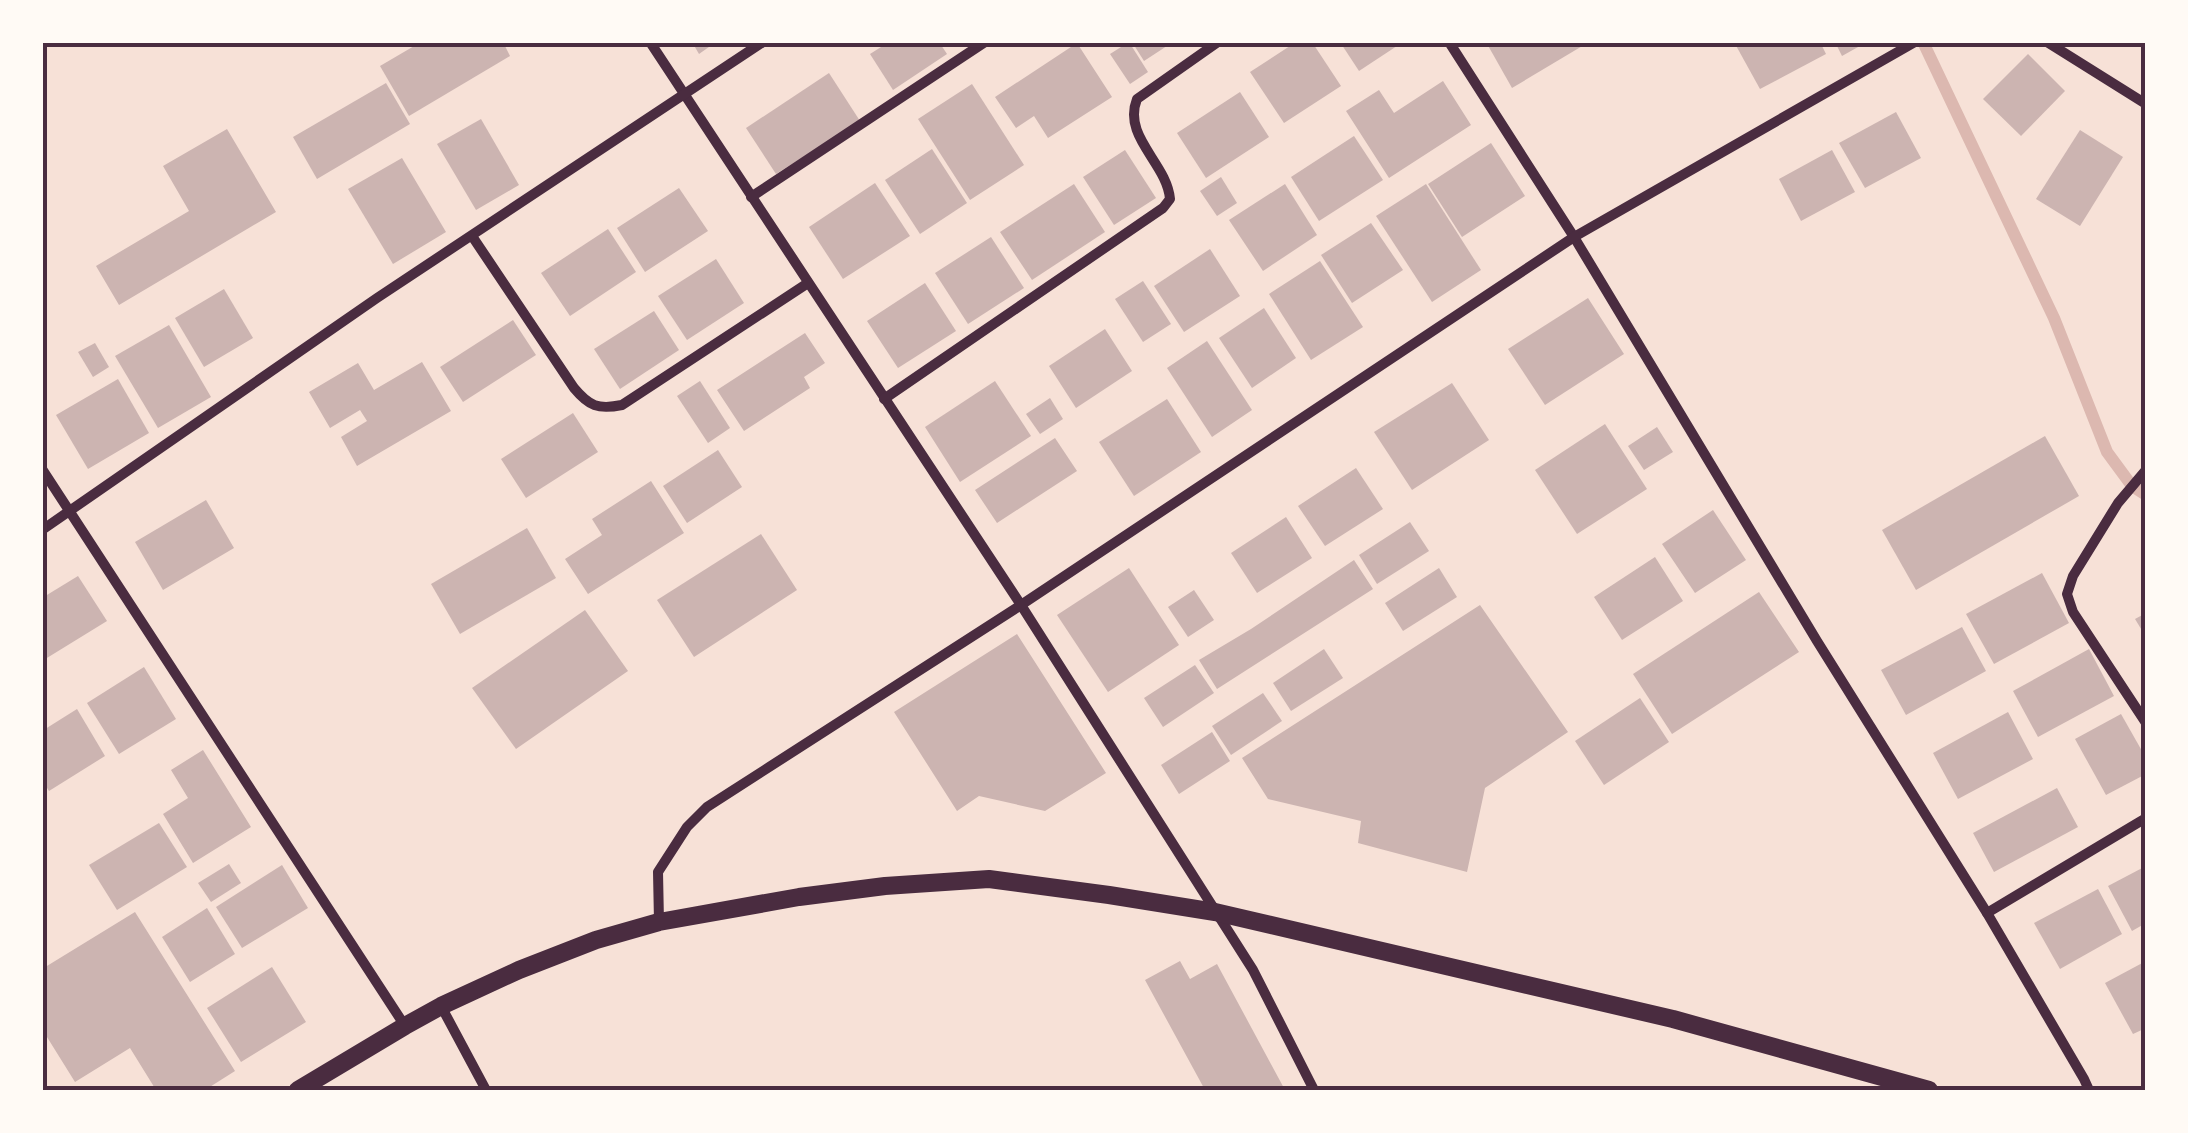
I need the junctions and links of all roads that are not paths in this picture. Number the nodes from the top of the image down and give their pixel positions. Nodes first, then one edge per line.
1 (650, 42) edge
2 (762, 42) edge
3 (985, 42) edge
4 (1218, 42) edge
5 (1448, 42) edge
6 (1914, 42) edge
7 (2047, 42) edge
8 (684, 96) junction
9 (2146, 104) edge
10 (751, 197) junction
11 (472, 236) junction
12 (1574, 237) junction
13 (808, 283) junction
14 (884, 398) junction
15 (42, 469) edge
16 (2146, 470) edge
17 (71, 512) junction
18 (42, 530) edge
19 (1021, 604) junction
20 (2146, 722) edge
21 (2146, 818) edge
22 (1215, 912) junction
23 (1987, 913) junction
24 (659, 922) junction
25 (441, 1006) junction
26 (404, 1026) junction
27 (298, 1090) edge
28 (486, 1090) edge
29 (1314, 1090) edge
30 (1930, 1090) edge
31 (2088, 1090) edge

1 - 8 street
2 - 8 street
3 - 10 street
4 - 14 street
5 - 12 street
6 - 12 street
7 - 9 street
8 - 10 street
8 - 11 street
10 - 13 street
11 - 13 street
11 - 17 street
12 - 19 street
12 - 23 street
13 - 14 street
14 - 19 street
15 - 17 street
16 - 20 street
17 - 18 street
17 - 26 street
19 - 22 street
19 - 24 street
21 - 23 street
22 - 24 street
22 - 29 street
22 - 30 street
23 - 31 street
24 - 25 street
25 - 26 street
25 - 28 street
26 - 27 street

